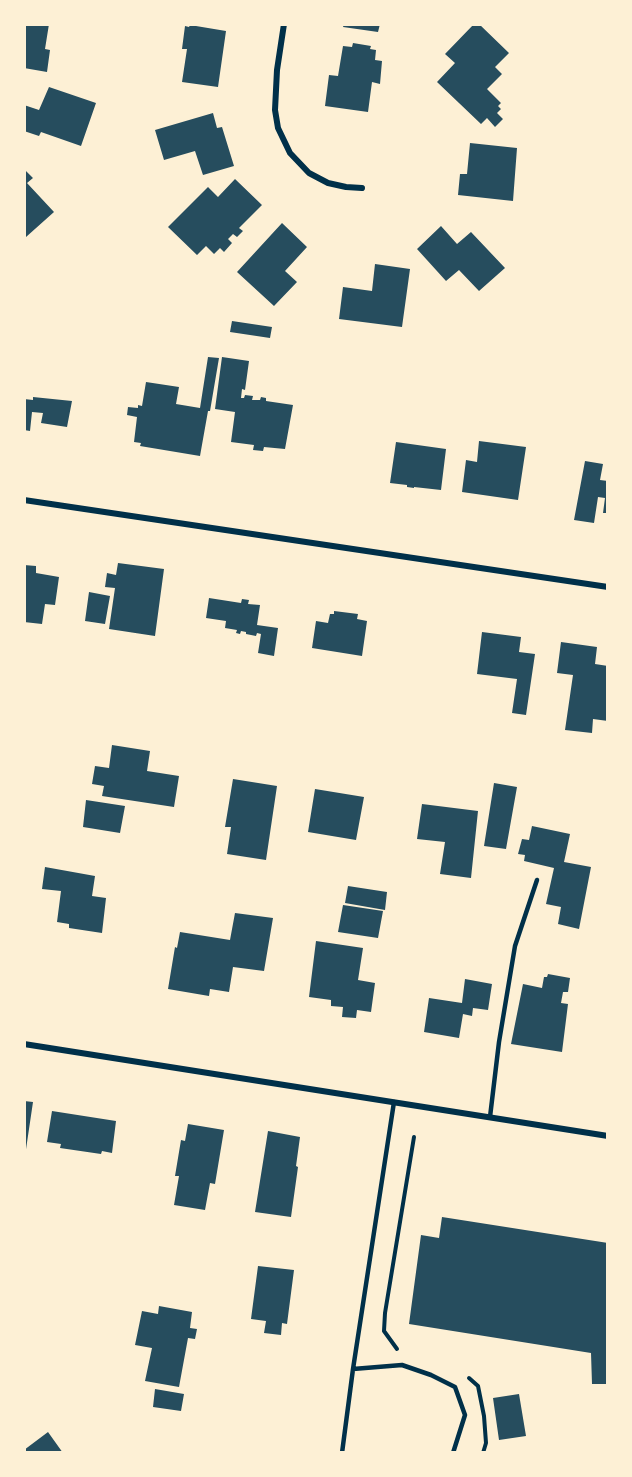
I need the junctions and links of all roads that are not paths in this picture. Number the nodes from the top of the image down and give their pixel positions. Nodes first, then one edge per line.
1 (284, 24) edge
2 (362, 188) dead end
3 (24, 500) edge
4 (608, 587) edge
5 (537, 880) dead end
6 (24, 1044) edge
7 (394, 1102) junction
8 (490, 1117) junction
9 (608, 1136) edge
10 (353, 1369) junction
11 (342, 1453) edge
12 (453, 1453) edge

1 - 2 street
3 - 4 street
5 - 8 lane
6 - 7 street
7 - 8 street
7 - 10 lane
8 - 9 street
10 - 11 lane
10 - 12 lane

